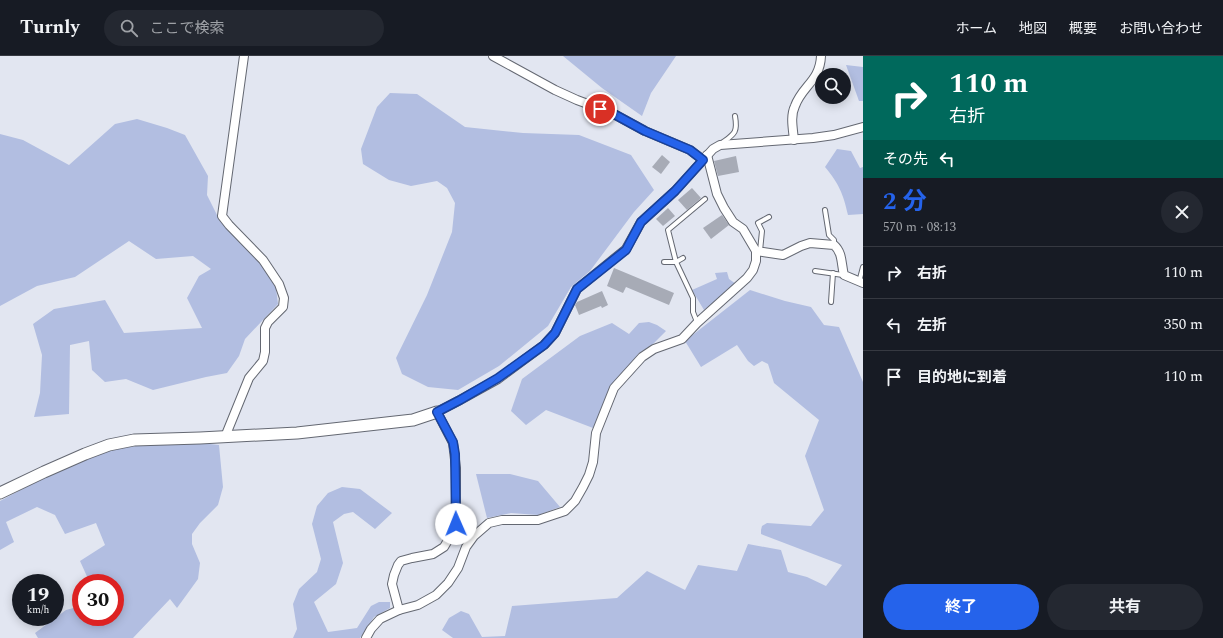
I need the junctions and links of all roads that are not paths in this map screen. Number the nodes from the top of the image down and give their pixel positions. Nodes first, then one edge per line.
1 (244, 56) edge
2 (493, 56) edge
3 (821, 56) edge
4 (735, 116) dead end
5 (863, 127) edge
6 (794, 140) junction
7 (720, 145) junction
8 (705, 157) junction
9 (705, 199) dead end
10 (825, 210) dead end
11 (769, 218) dead end
12 (834, 245) junction
13 (758, 251) junction
14 (683, 258) dead end
15 (664, 262) dead end
16 (676, 262) junction
17 (863, 267) edge
18 (815, 271) dead end
19 (833, 273) junction
20 (844, 275) junction
21 (861, 282) edge
22 (831, 302) dead end
23 (697, 323) junction
24 (437, 412) junction
25 (224, 437) junction
26 (0, 493) edge
27 (399, 610) junction
28 (366, 638) edge

1 - 25 street
2 - 8 street
3 - 6 street
4 - 7 lane
5 - 6 street
6 - 7 street
7 - 8 street
8 - 13 street
8 - 24 street
9 - 16 lane
10 - 12 lane
11 - 13 lane
12 - 13 street
12 - 20 street
13 - 23 street
14 - 16 lane
15 - 16 lane
16 - 23 lane
17 - 21 lane
18 - 19 lane
19 - 20 lane
19 - 22 lane
20 - 21 street
23 - 27 street
24 - 25 street
24 - 27 street
25 - 26 street
27 - 28 street

